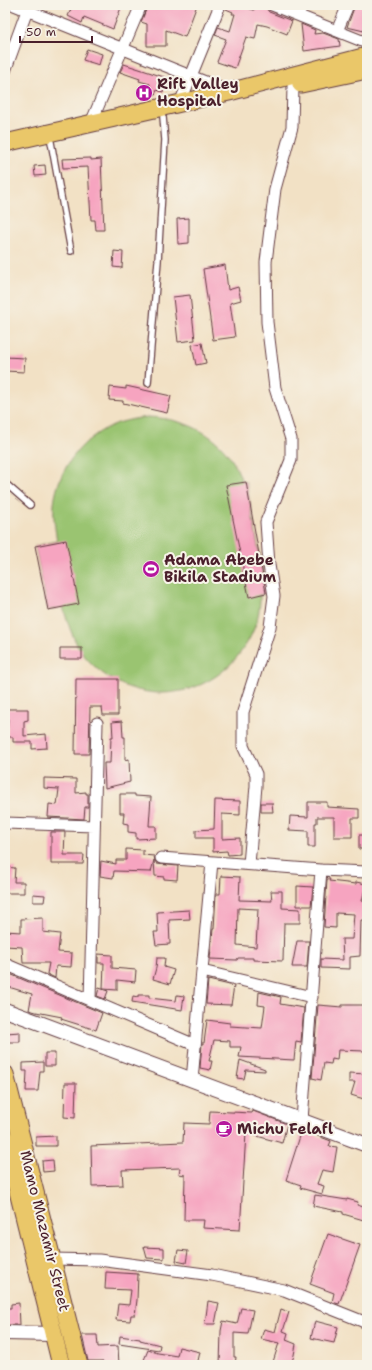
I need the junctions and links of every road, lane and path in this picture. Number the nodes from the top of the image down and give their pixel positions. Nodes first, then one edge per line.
1 (14, 5) edge
2 (142, 5) edge
3 (220, 5) edge
4 (272, 5) edge
5 (348, 5) edge
6 (28, 8) edge
7 (337, 31) junction
8 (367, 43) edge
9 (123, 49) junction
10 (367, 56) edge
11 (367, 70) edge
12 (5, 71) edge
13 (191, 76) junction
14 (292, 81) junction
15 (228, 92) junction
16 (180, 103) junction
17 (163, 117) junction
18 (91, 123) junction
19 (51, 142) junction
20 (5, 143) edge
21 (5, 153) edge
22 (71, 251) dead end
23 (148, 383) dead end
24 (5, 483) edge
25 (30, 505) dead end
26 (97, 723) dead end
27 (5, 823) edge
28 (94, 826) junction
29 (161, 858) dead end
30 (212, 862) junction
31 (249, 864) junction
32 (321, 870) junction
33 (367, 872) edge
34 (5, 964) edge
35 (202, 971) junction
36 (312, 997) junction
37 (90, 1000) junction
38 (5, 1010) edge
39 (195, 1045) junction
40 (5, 1074) edge
41 (192, 1080) junction
42 (302, 1120) junction
43 (5, 1139) edge
44 (367, 1145) edge
45 (44, 1261) junction
46 (367, 1323) edge
47 (5, 1333) edge
48 (53, 1334) junction
49 (62, 1365) edge
50 (79, 1365) edge

1 - 6 street
2 - 9 street
3 - 13 street
4 - 7 street
5 - 7 street
6 - 9 street
6 - 12 street
7 - 8 street
9 - 13 street
9 - 18 street
10 - 14 main road
11 - 14 main road
13 - 15 street
13 - 16 street
14 - 15 main road
14 - 17 main road
14 - 31 street
15 - 16 main road
16 - 18 main road
17 - 19 main road
17 - 23 lane
18 - 20 main road
19 - 21 main road
19 - 22 lane
24 - 25 lane
26 - 28 street
27 - 28 street
28 - 37 street
29 - 30 street
30 - 31 street
30 - 35 street
31 - 32 street
32 - 33 street
32 - 36 street
34 - 37 street
35 - 36 street
35 - 39 street
36 - 42 street
37 - 39 street
38 - 41 street
39 - 41 street
40 - 45 main road, Mamo Mazamir Street
41 - 42 street
42 - 44 street
43 - 45 main road, Mamo Mazamir Street
45 - 46 street
45 - 48 main road, Mamo Mazamir Street
45 - 50 main road, Mamo Mazamir Street
47 - 48 street
48 - 49 main road, Mamo Mazamir Street

